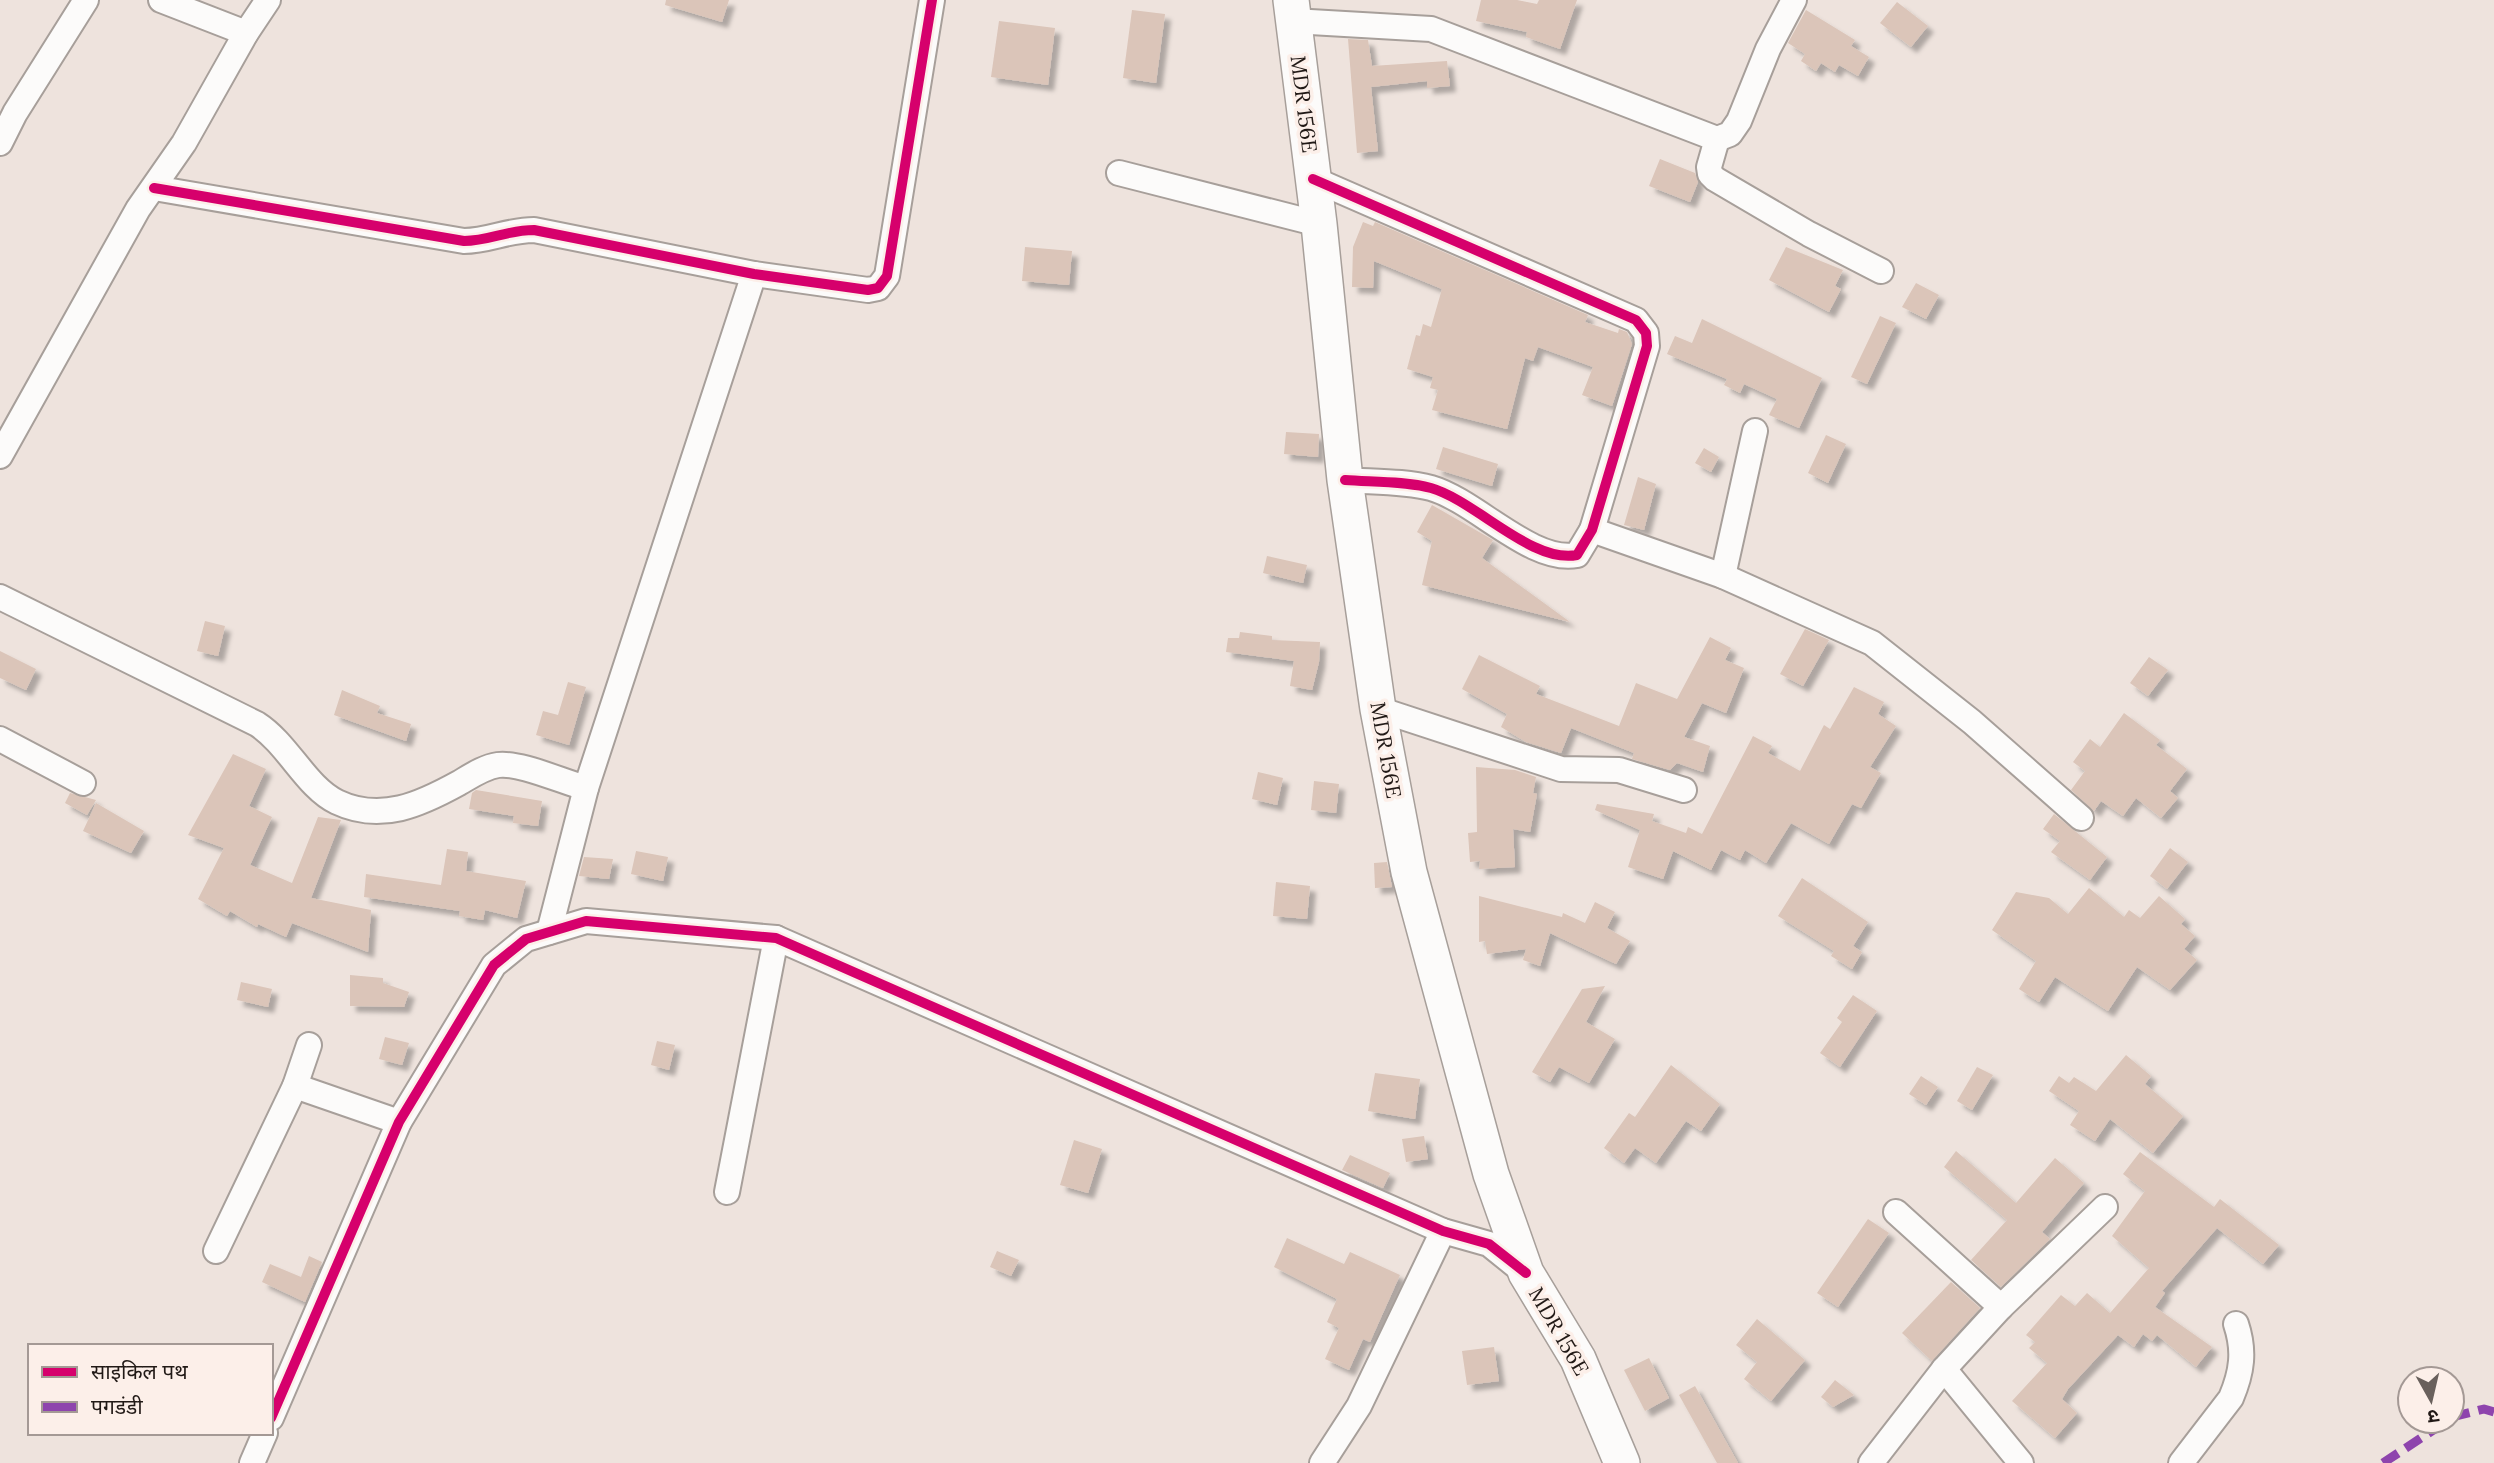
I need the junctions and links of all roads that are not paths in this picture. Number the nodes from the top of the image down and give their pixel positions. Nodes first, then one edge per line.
1 (86, 0) edge
2 (161, 0) edge
3 (268, 0) edge
4 (932, 0) edge
5 (1794, 0) edge
6 (1292, 10) edge
7 (246, 33) junction
8 (1717, 139) junction
9 (0, 143) edge
10 (1119, 173) dead end
11 (1313, 179) junction
12 (154, 188) junction
13 (1319, 224) junction
14 (1881, 271) dead end
15 (754, 274) junction
16 (1755, 431) dead end
17 (0, 456) edge
18 (1345, 480) junction
19 (1592, 530) junction
20 (1723, 576) junction
21 (0, 597) edge
22 (1378, 709) junction
23 (0, 739) edge
24 (83, 783) dead end
25 (586, 788) junction
26 (1684, 790) dead end
27 (2081, 818) dead end
28 (549, 932) junction
29 (776, 938) junction
30 (309, 1045) dead end
31 (295, 1086) junction
32 (399, 1122) junction
33 (727, 1192) dead end
34 (2105, 1208) dead end
35 (1896, 1212) dead end
36 (1443, 1231) junction
37 (216, 1251) dead end
38 (1526, 1273) junction
39 (2001, 1307) junction
40 (2236, 1324) dead end
41 (1944, 1369) junction
42 (273, 1413) edge
43 (264, 1435) edge
44 (252, 1463) edge
45 (1322, 1463) edge
46 (1622, 1463) edge
47 (1871, 1463) edge
48 (2021, 1463) edge
49 (2181, 1463) edge

1 - 9 street
2 - 7 street
3 - 7 street
4 - 15 street
5 - 8 street
6 - 8 street
6 - 11 main road, MDR 156E
7 - 12 street
8 - 14 street
10 - 13 street
11 - 13 main road, MDR 156E
11 - 19 street
12 - 15 street
12 - 17 street
13 - 18 main road, MDR 156E
15 - 25 street
16 - 20 street
18 - 19 street
18 - 22 main road, MDR 156E
19 - 20 street
20 - 27 street
21 - 25 street
22 - 26 street
22 - 38 main road, MDR 156E
23 - 24 street
25 - 28 street
28 - 29 street
28 - 32 street
29 - 33 street
29 - 36 street
30 - 31 street
31 - 32 street
31 - 37 street
32 - 42 street
34 - 39 street
35 - 39 street
36 - 38 street
36 - 45 street
38 - 46 main road, MDR 156E
39 - 41 street
40 - 49 street
41 - 47 street
41 - 48 street
43 - 44 street

